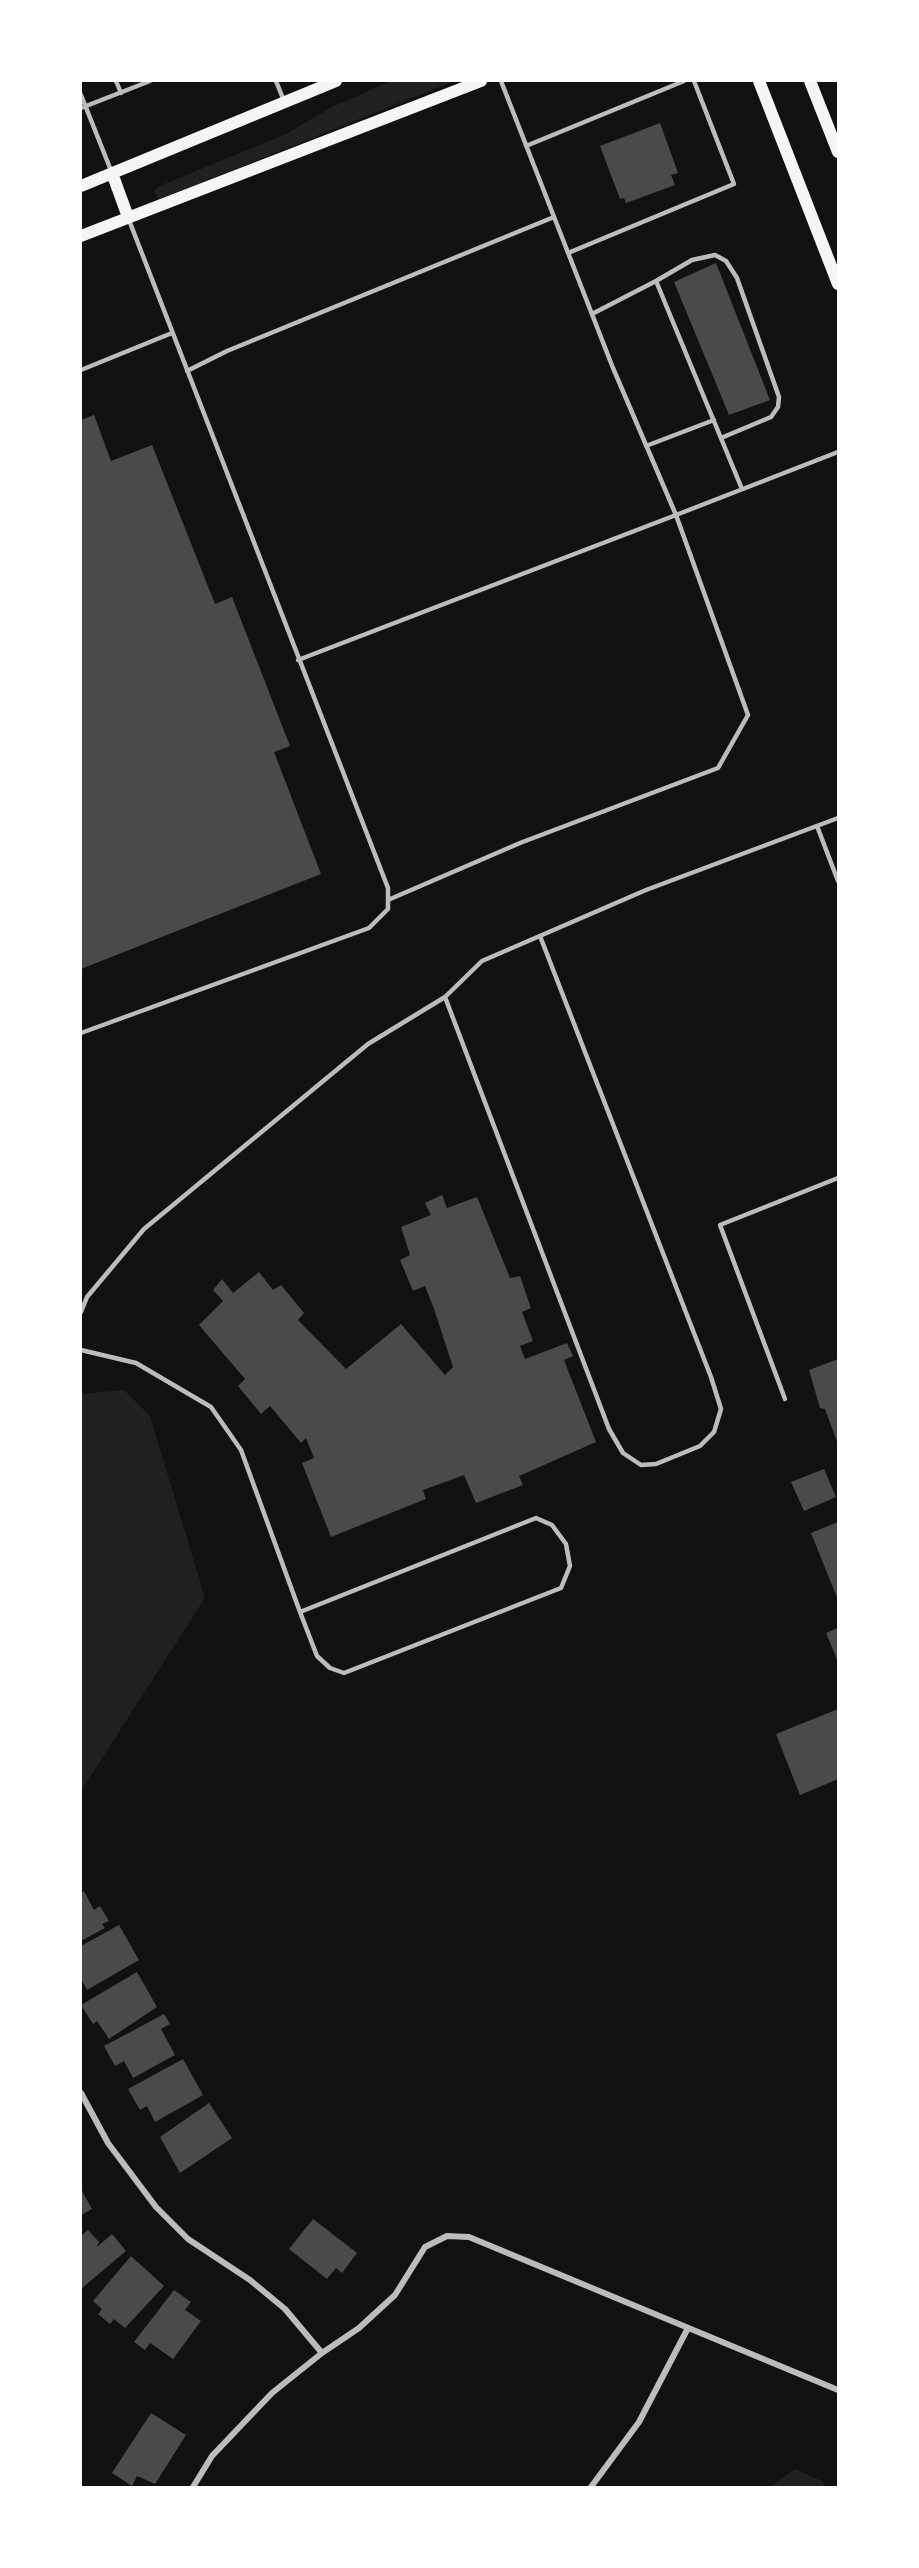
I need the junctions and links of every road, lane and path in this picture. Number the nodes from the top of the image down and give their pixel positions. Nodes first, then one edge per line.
1 (116, 81) edge
2 (150, 81) edge
3 (276, 81) edge
4 (336, 81) edge
5 (481, 81) edge
6 (501, 81) edge
7 (684, 81) edge
8 (694, 81) edge
9 (759, 81) edge
10 (810, 81) edge
11 (121, 93) junction
12 (81, 95) edge
13 (285, 102) junction
14 (83, 107) edge
15 (526, 146) junction
16 (838, 150) edge
17 (112, 173) junction
18 (81, 186) edge
19 (128, 217) junction
20 (554, 217) junction
21 (81, 236) edge
22 (568, 253) junction
23 (656, 281) junction
24 (838, 284) edge
25 (592, 314) junction
26 (172, 333) junction
27 (81, 370) edge
28 (187, 371) junction
29 (714, 420) junction
30 (721, 438) junction
31 (646, 446) junction
32 (838, 452) edge
33 (742, 489) junction
34 (675, 515) junction
35 (298, 660) junction
36 (838, 818) edge
37 (817, 826) junction
38 (838, 881) edge
39 (388, 900) junction
40 (540, 936) junction
41 (445, 997) junction
42 (81, 1034) edge
43 (838, 1178) edge
44 (81, 1312) edge
45 (81, 1350) edge
46 (785, 1399) dead end
47 (300, 1612) junction
48 (81, 2093) edge
49 (688, 2328) junction
50 (322, 2353) junction
51 (838, 2390) edge
52 (193, 2487) edge
53 (591, 2487) edge

1 - 11 lane
2 - 11 lane
3 - 13 lane
4 - 13 main road
5 - 19 main road
6 - 15 lane
7 - 15 lane
8 - 22 lane
9 - 24 main road
10 - 16 main road
11 - 14 lane
12 - 14 lane
13 - 17 main road
14 - 17 lane
15 - 20 lane
17 - 18 main road
17 - 19 main road
19 - 21 main road
19 - 26 lane
20 - 22 lane
20 - 28 lane
22 - 25 lane
23 - 25 lane
23 - 29 lane
23 - 30 lane
25 - 31 lane
26 - 27 lane
26 - 28 lane
28 - 35 lane
29 - 30 lane
29 - 31 lane
30 - 33 lane
31 - 34 lane
32 - 33 lane
33 - 34 lane
34 - 35 lane
34 - 39 lane
35 - 39 lane
36 - 37 lane
37 - 38 lane
37 - 40 lane
39 - 42 lane
40 - 41 lane
40 - 41 lane
41 - 44 lane
43 - 46 lane
45 - 47 lane
47 - 47 lane
48 - 50 street
49 - 50 street
49 - 51 street
49 - 53 street
50 - 52 street

